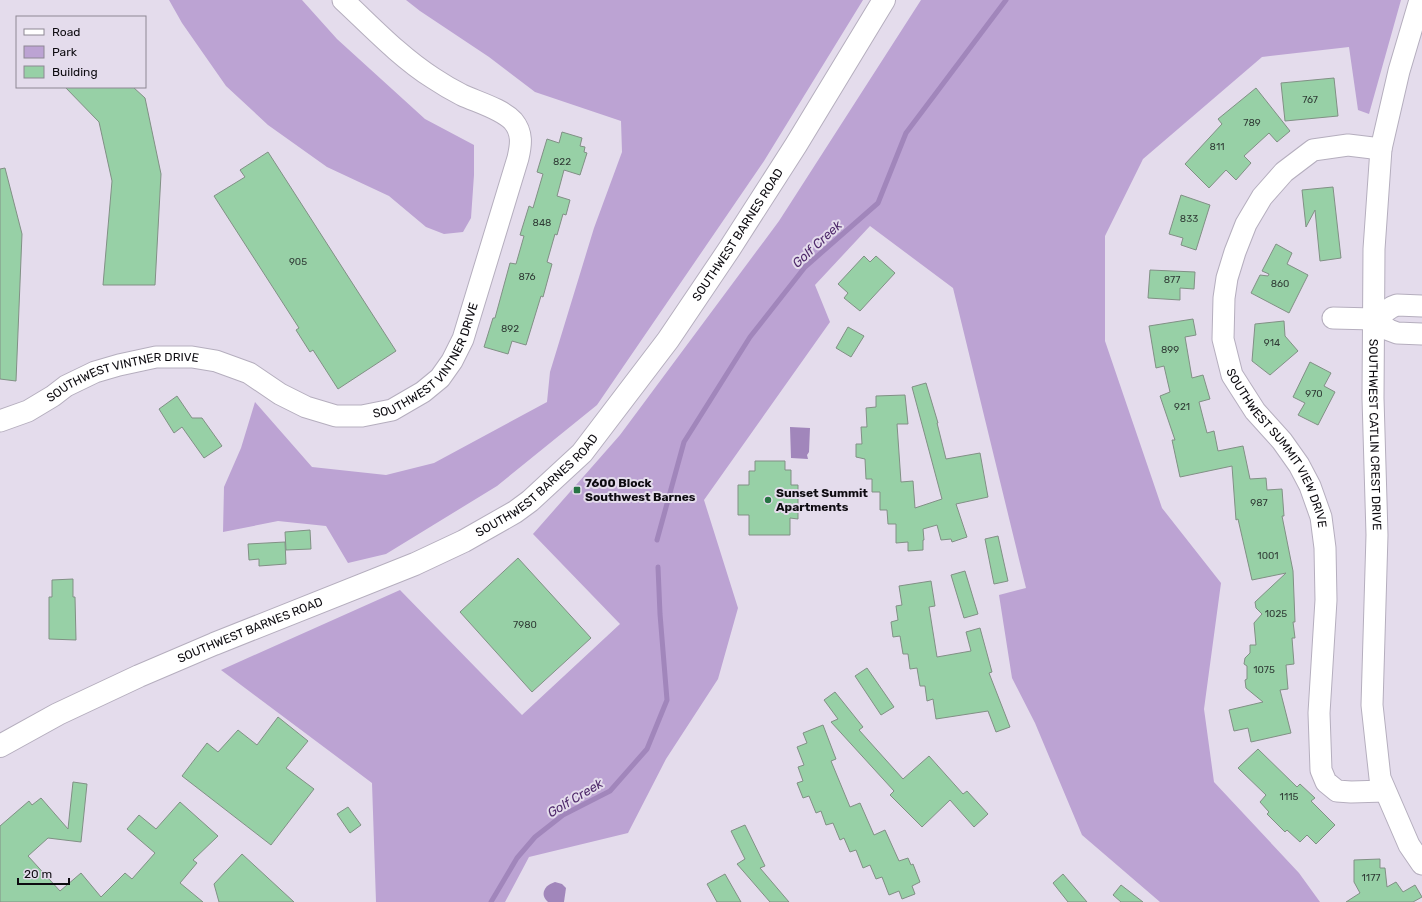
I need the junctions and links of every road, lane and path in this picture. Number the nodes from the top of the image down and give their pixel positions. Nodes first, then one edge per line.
1 (343, 0) edge
2 (884, 0) edge
3 (1420, 0) edge
4 (1381, 149) junction
5 (1422, 306) edge
6 (1333, 318) dead end
7 (1374, 319) junction
8 (1422, 334) edge
9 (0, 420) edge
10 (0, 746) edge
11 (1385, 791) junction
12 (1422, 864) edge

1 - 9 street, SOUTHWEST VINTNER DRIVE
2 - 10 main road, SOUTHWEST BARNES ROAD
3 - 4 street, SOUTHWEST CATLIN CREST DRIVE
4 - 7 street, SOUTHWEST CATLIN CREST DRIVE
4 - 11 street, SOUTHWEST SUMMIT VIEW DRIVE
5 - 7 street
6 - 7 street
7 - 8 street
7 - 11 street, SOUTHWEST CATLIN CREST DRIVE
11 - 12 street, SOUTHWEST CATLIN CREST DRIVE

